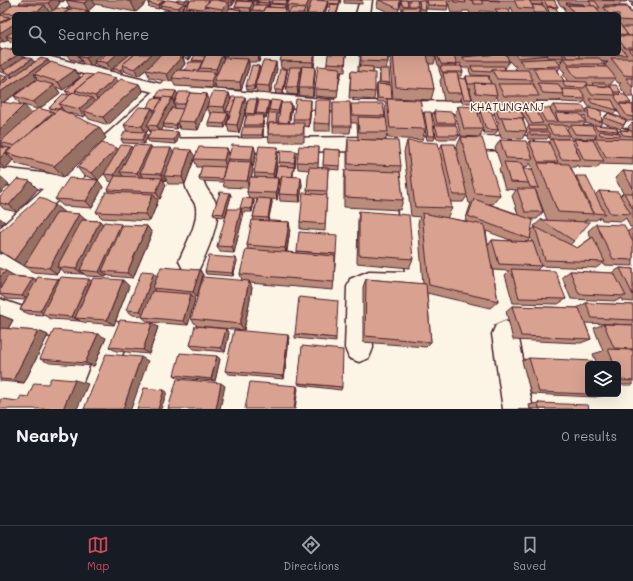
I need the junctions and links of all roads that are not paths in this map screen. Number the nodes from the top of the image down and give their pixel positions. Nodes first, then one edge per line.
1 (71, 0) edge
2 (236, 0) edge
3 (366, 0) edge
4 (552, 0) edge
5 (54, 12) edge
6 (231, 12) edge
7 (363, 12) edge
8 (560, 12) edge
9 (30, 56) edge
10 (194, 56) edge
11 (354, 56) edge
12 (592, 56) edge
13 (164, 90) junction
14 (342, 106) junction
15 (633, 108) edge
16 (633, 124) edge
17 (542, 144) edge
18 (400, 145) junction
19 (106, 146) junction
20 (201, 146) junction
21 (0, 176) edge
22 (63, 183) junction
23 (0, 243) edge
24 (191, 261) dead end
25 (0, 312) edge
26 (505, 334) dead end
27 (359, 348) dead end
28 (89, 409) edge
29 (518, 409) edge

1 - 5 street
2 - 6 street
3 - 7 street
4 - 8 street
9 - 13 street, KHATUNGANJ
10 - 13 street
11 - 14 street
12 - 15 street
13 - 14 street, KHATUNGANJ
13 - 19 street
14 - 16 street, KHATUNGANJ
17 - 18 street
18 - 20 street
18 - 27 street
19 - 20 street
19 - 22 street
20 - 24 street
21 - 22 street
22 - 23 street
25 - 28 street
26 - 29 street

